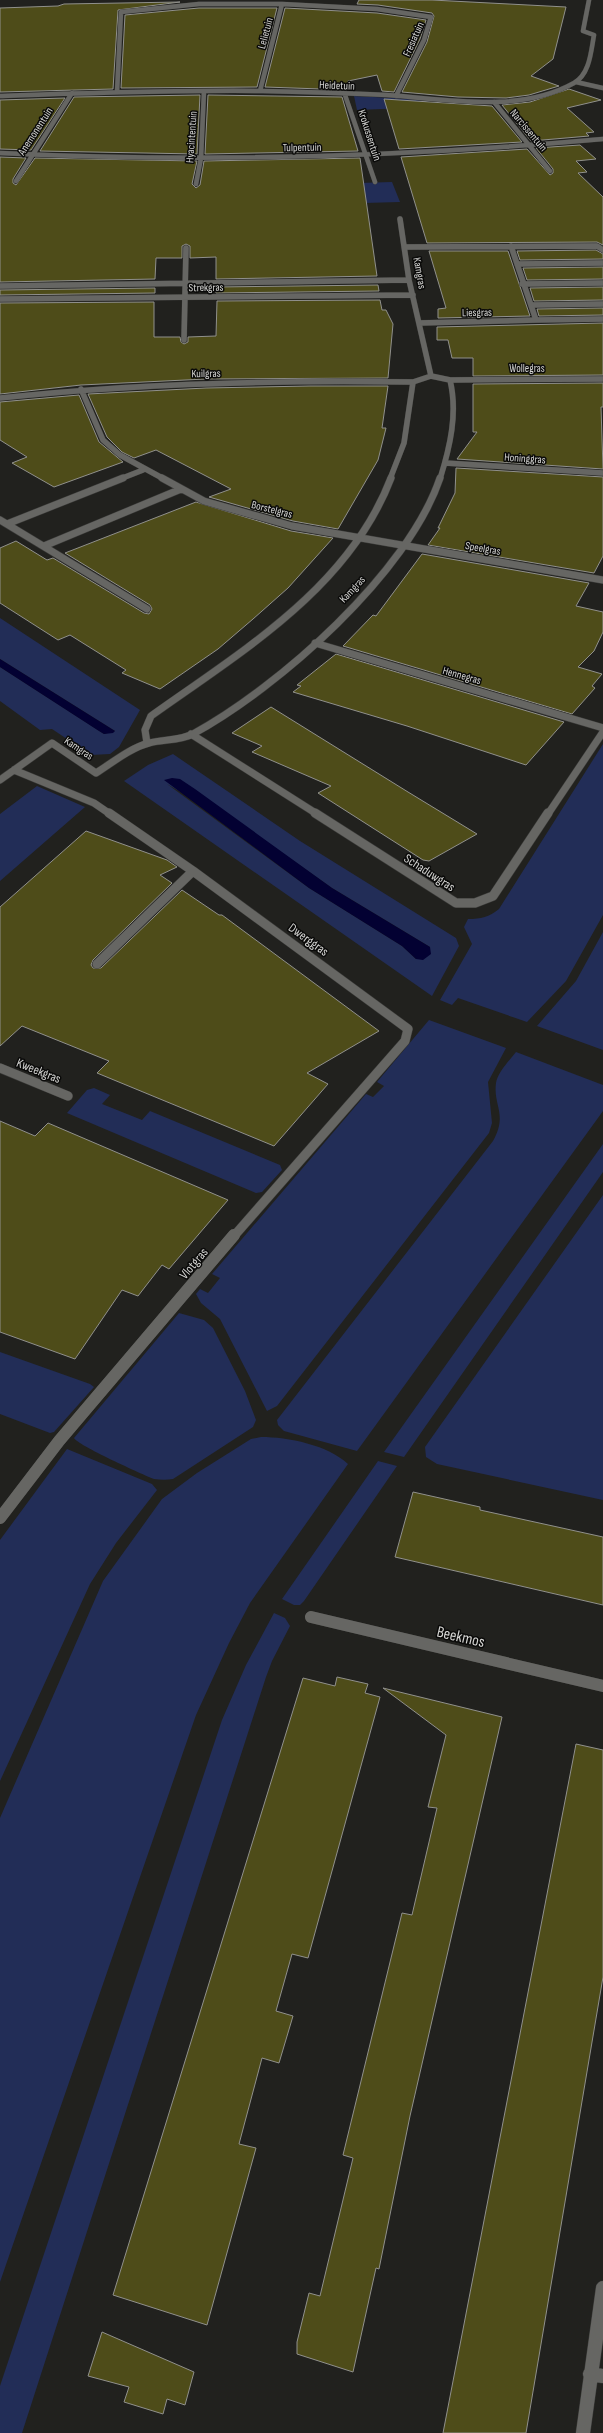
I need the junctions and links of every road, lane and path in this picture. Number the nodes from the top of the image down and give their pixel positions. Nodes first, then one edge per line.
1 (589, 1) edge
2 (282, 4) junction
3 (576, 82) junction
4 (603, 88) edge
5 (204, 91) junction
6 (117, 92) junction
7 (260, 92) junction
8 (72, 93) junction
9 (345, 95) junction
10 (0, 96) edge
11 (396, 96) junction
12 (494, 102) junction
13 (603, 139) edge
14 (532, 146) junction
15 (0, 153) edge
16 (32, 155) junction
17 (366, 156) junction
18 (201, 158) junction
19 (550, 171) dead end
20 (16, 181) dead end
21 (375, 182) dead end
22 (196, 184) dead end
23 (400, 219) dead end
24 (511, 246) junction
25 (404, 247) junction
26 (186, 248) dead end
27 (603, 250) edge
28 (603, 263) edge
29 (517, 264) junction
30 (409, 280) junction
31 (603, 283) edge
32 (186, 284) junction
33 (522, 284) junction
34 (0, 286) edge
35 (413, 295) junction
36 (185, 298) junction
37 (0, 299) edge
38 (603, 304) edge
39 (531, 305) junction
40 (603, 319) edge
41 (536, 320) junction
42 (419, 323) junction
43 (184, 340) dead end
44 (431, 376) junction
45 (603, 379) edge
46 (450, 380) junction
47 (413, 382) junction
48 (81, 389) junction
49 (0, 398) edge
50 (445, 463) junction
51 (143, 470) junction
52 (603, 473) edge
53 (181, 490) junction
54 (0, 520) edge
55 (7, 524) junction
56 (360, 538) junction
57 (44, 546) junction
58 (404, 546) junction
59 (603, 580) edge
60 (147, 609) dead end
61 (315, 643) junction
62 (603, 728) edge
63 (603, 732) edge
64 (191, 734) junction
65 (148, 743) junction
66 (14, 770) junction
67 (0, 780) edge
68 (193, 871) junction
69 (97, 964) dead end
70 (408, 1029) joint
71 (0, 1068) edge
72 (68, 1096) dead end
73 (0, 1518) edge
74 (311, 1617) dead end
75 (603, 1686) edge
76 (603, 2288) edge
77 (597, 2375) edge
78 (583, 2433) edge

1 - 3 street
2 - 6 street, Lelietuin
2 - 7 street, Lelietuin
2 - 11 street, Fresiatuin
3 - 4 street
3 - 12 street, Heidetuin
5 - 6 street, Heidetuin
5 - 7 street, Heidetuin
5 - 18 street, Hyacintentuin
6 - 8 street, Heidetuin
7 - 9 street, Heidetuin
8 - 10 street, Heidetuin
8 - 16 street, Anemonentuin
9 - 11 street, Heidetuin
9 - 17 street, Krokussentuin
11 - 12 street, Heidetuin
12 - 14 street, Narcissentuin
13 - 14 street, Tulpentuin
14 - 17 street, Tulpentuin
14 - 19 street, Narcissentuin
15 - 16 street, Tulpentuin
16 - 18 street, Tulpentuin
16 - 20 street, Anemonentuin
17 - 18 street, Tulpentuin
17 - 21 street, Krokussentuin
18 - 22 street, Hyacintentuin
23 - 25 street, Kamgras
24 - 25 street
24 - 27 street
24 - 29 street
25 - 30 street, Kamgras
26 - 32 street
28 - 29 street
29 - 33 street
30 - 32 street, Strekgras
30 - 35 street, Kamgras
31 - 33 street
32 - 34 street, Strekgras
32 - 36 street
33 - 39 street
35 - 36 street, Strekgras
35 - 42 street, Kamgras
36 - 37 street, Strekgras
36 - 43 street
38 - 39 street
39 - 41 street
40 - 41 street, Liesgras
41 - 42 street, Liesgras
42 - 44 street, Kamgras
44 - 46 street
44 - 47 street
45 - 46 street, Wollegras
46 - 50 street, Kamgras
47 - 48 street, Kuilgras
47 - 56 street
48 - 49 street, Kuilgras
48 - 51 street, Borstelgras
50 - 52 street, Honinggras
50 - 58 street, Kamgras
51 - 53 street, Borstelgras
51 - 55 street
53 - 56 street, Borstelgras
53 - 57 street
54 - 55 street
55 - 57 street
56 - 58 street, Speelgras
56 - 65 street
57 - 60 street
58 - 59 street, Speelgras
58 - 61 street, Kamgras
61 - 62 street, Hennegras
61 - 64 street, Kamgras
63 - 64 street, Schaduwgras
64 - 65 street, Kamgras
65 - 66 street, Kamgras
66 - 67 street, Kamgras
66 - 68 street, Dwerggras
68 - 69 street
68 - 70 street, Dwerggras
70 - 73 street, Vlotgras
71 - 72 street, Kweekgras
74 - 75 street, Beekmos
76 - 77 street
77 - 78 street

